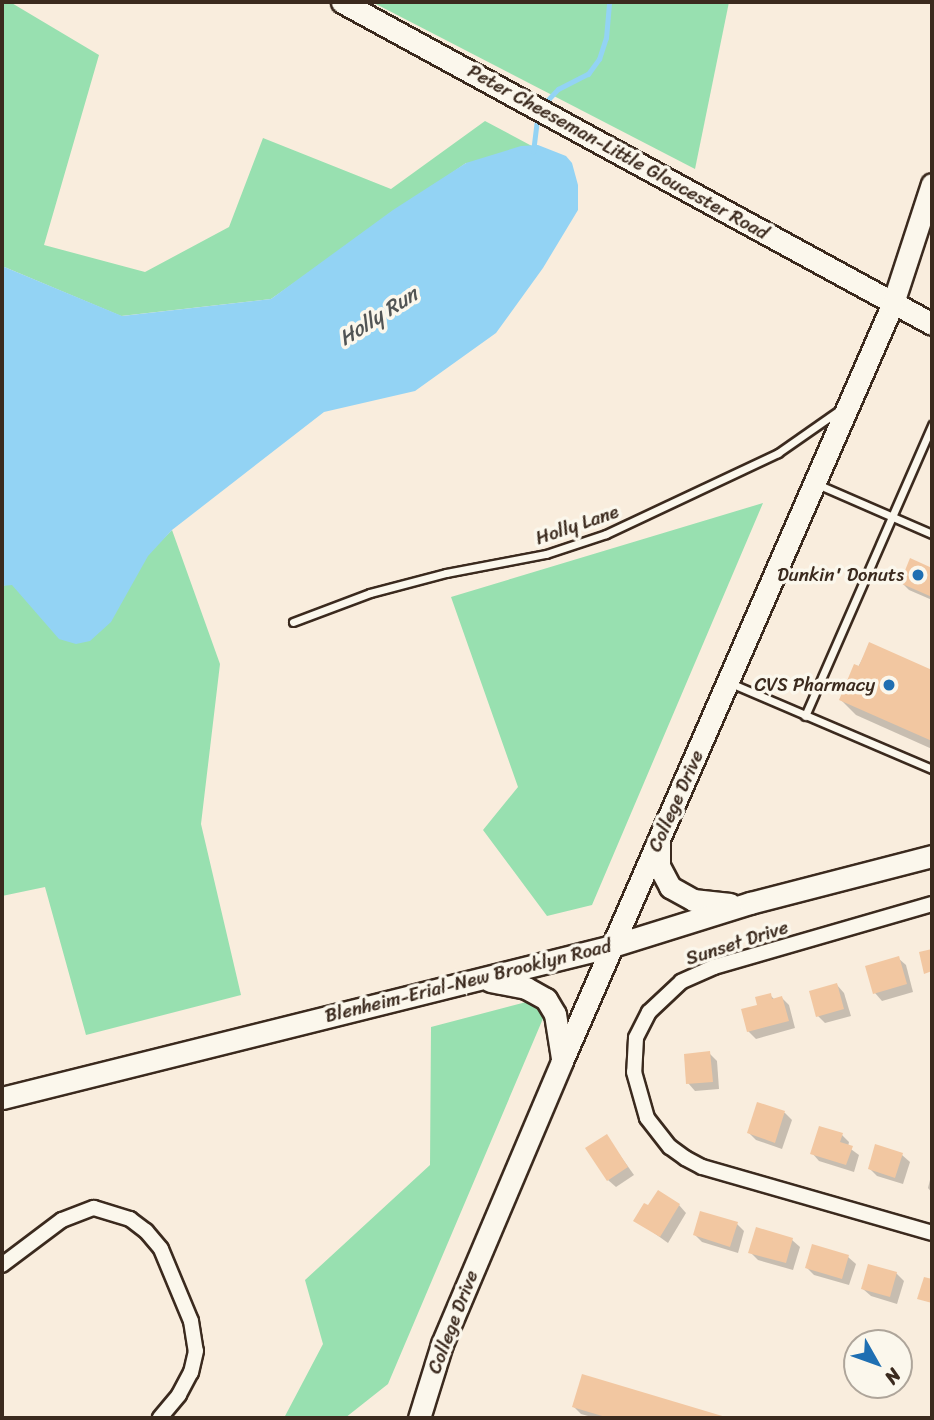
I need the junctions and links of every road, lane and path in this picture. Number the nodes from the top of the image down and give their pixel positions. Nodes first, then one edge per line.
1 (342, 2) edge
2 (932, 184) edge
3 (894, 303) junction
4 (932, 324) edge
5 (850, 403) junction
6 (932, 425) edge
7 (815, 483) junction
8 (892, 517) junction
9 (932, 534) edge
10 (293, 622) dead end
11 (727, 682) junction
12 (805, 716) junction
13 (932, 769) edge
14 (660, 837) junction
15 (932, 856) edge
16 (750, 903) junction
17 (932, 905) edge
18 (612, 946) junction
19 (453, 985) junction
20 (562, 1061) junction
21 (2, 1098) edge
22 (932, 1233) edge
23 (2, 1265) edge
24 (160, 1418) edge
25 (419, 1418) edge

1 - 3 main road, Peter Cheeseman-Little Gloucester Road
2 - 3 main road, College Drive
3 - 4 main road, Peter Cheeseman-Little Gloucester Road
3 - 5 main road, College Drive
5 - 7 main road, College Drive
5 - 10 lane, Holly Lane
6 - 8 lane
7 - 8 lane
7 - 11 main road, College Drive
8 - 9 lane
8 - 12 lane
11 - 12 lane
11 - 14 main road, College Drive
12 - 13 lane
14 - 16 main road
14 - 18 main road, College Drive
15 - 16 main road, Blenheim-Erial-New Brooklyn Road
16 - 18 main road, Blenheim-Erial-New Brooklyn Road
17 - 22 street, Sunset Drive
18 - 19 main road, Blenheim-Erial-New Brooklyn Road
18 - 20 main road, College Drive
19 - 20 main road
19 - 21 main road, Blenheim-Erial-New Brooklyn Road
20 - 25 main road, College Drive
23 - 24 street

